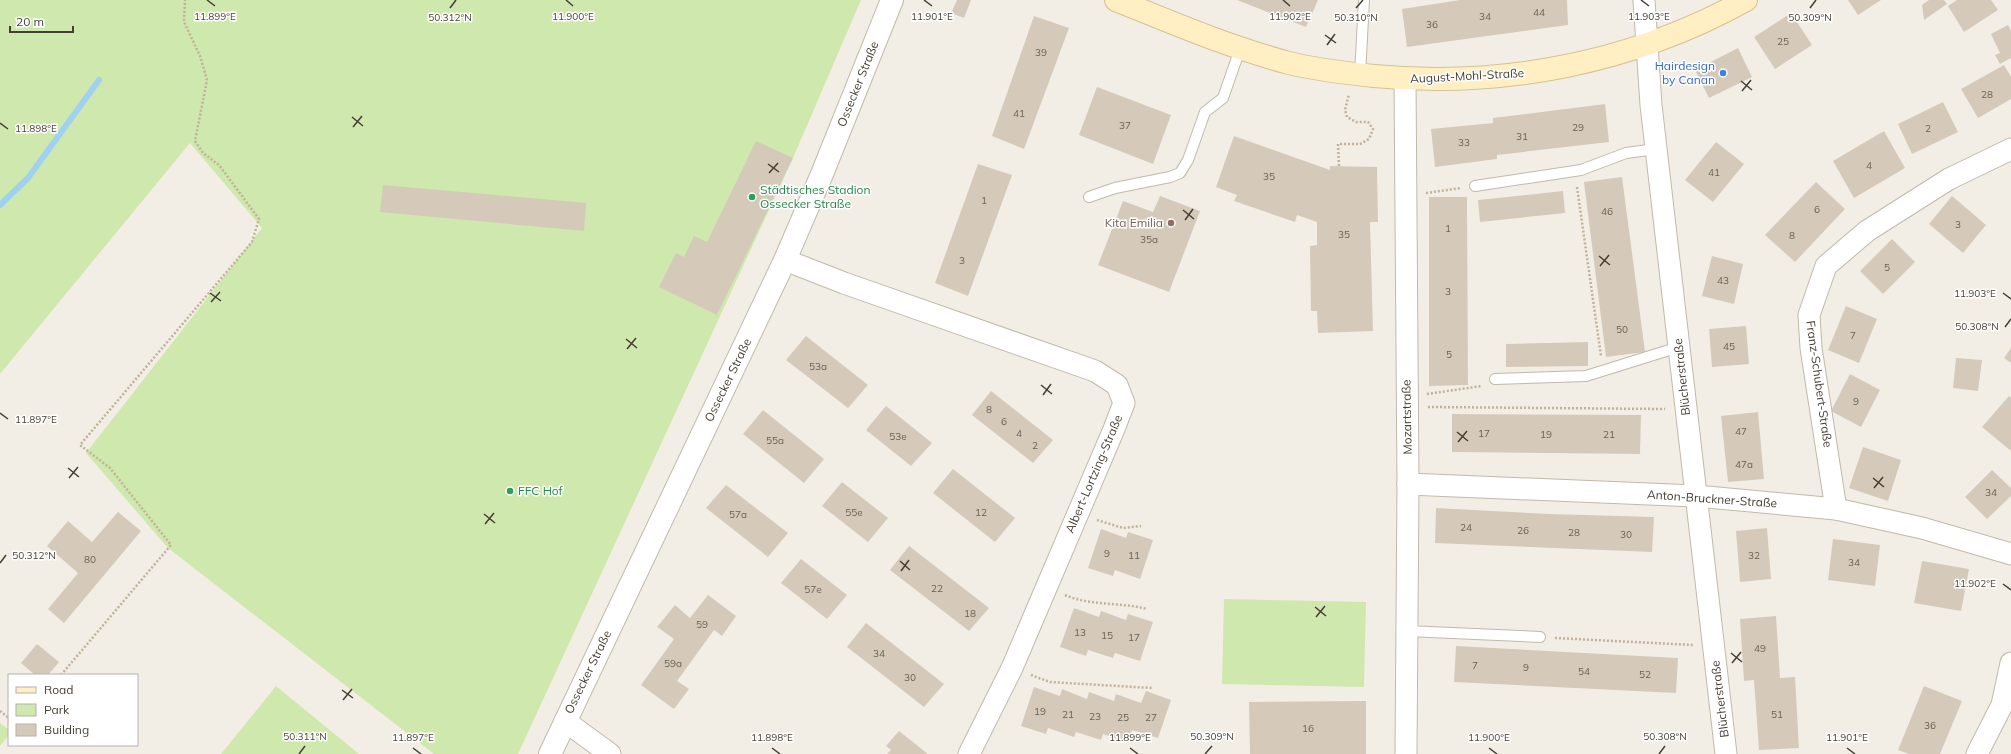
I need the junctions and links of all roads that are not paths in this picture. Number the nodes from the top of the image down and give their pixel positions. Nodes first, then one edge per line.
1 (892, 0) edge
2 (1116, 0) edge
3 (1364, 0) edge
4 (1644, 0) edge
5 (1746, 0) edge
6 (1646, 45) junction
7 (1240, 49) junction
8 (1356, 74) junction
9 (1405, 79) junction
10 (1656, 149) junction
11 (2011, 149) edge
12 (1475, 186) road end
13 (1089, 197) dead end
14 (785, 260) junction
15 (1679, 347) junction
16 (1495, 379) road end
17 (1408, 484) junction
18 (1696, 496) junction
19 (1836, 509) junction
20 (2011, 554) edge
21 (1407, 631) junction
22 (1540, 637) road end
23 (2011, 663) edge
24 (565, 721) junction
25 (550, 754) edge
26 (610, 754) edge
27 (969, 754) edge
28 (1406, 754) edge
29 (1726, 754) edge
30 (1977, 754) edge

1 - 14 street, Ossecker Straße
2 - 7 main road, August-Mohl-Straße
3 - 8 lane
4 - 6 street, Blücherstraße
5 - 6 main road, August-Mohl-Straße
6 - 9 main road, August-Mohl-Straße
6 - 10 street, Blücherstraße
7 - 8 main road, August-Mohl-Straße
7 - 13 lane
8 - 9 main road, August-Mohl-Straße
9 - 17 street, Mozartstraße
10 - 12 lane
10 - 15 street, Blücherstraße
11 - 19 street, Franz-Schubert-Straße
14 - 24 street, Ossecker Straße
14 - 27 street, Albert-Lortzing-Straße
15 - 16 lane
15 - 18 street, Blücherstraße
17 - 18 street, Anton-Bruckner-Straße
17 - 21 street, Mozartstraße
18 - 19 street, Anton-Bruckner-Straße
18 - 29 street, Blücherstraße
19 - 20 street, Anton-Bruckner-Straße
21 - 22 lane
21 - 28 street, Mozartstraße
23 - 30 street
24 - 25 street, Ossecker Straße
24 - 26 street

